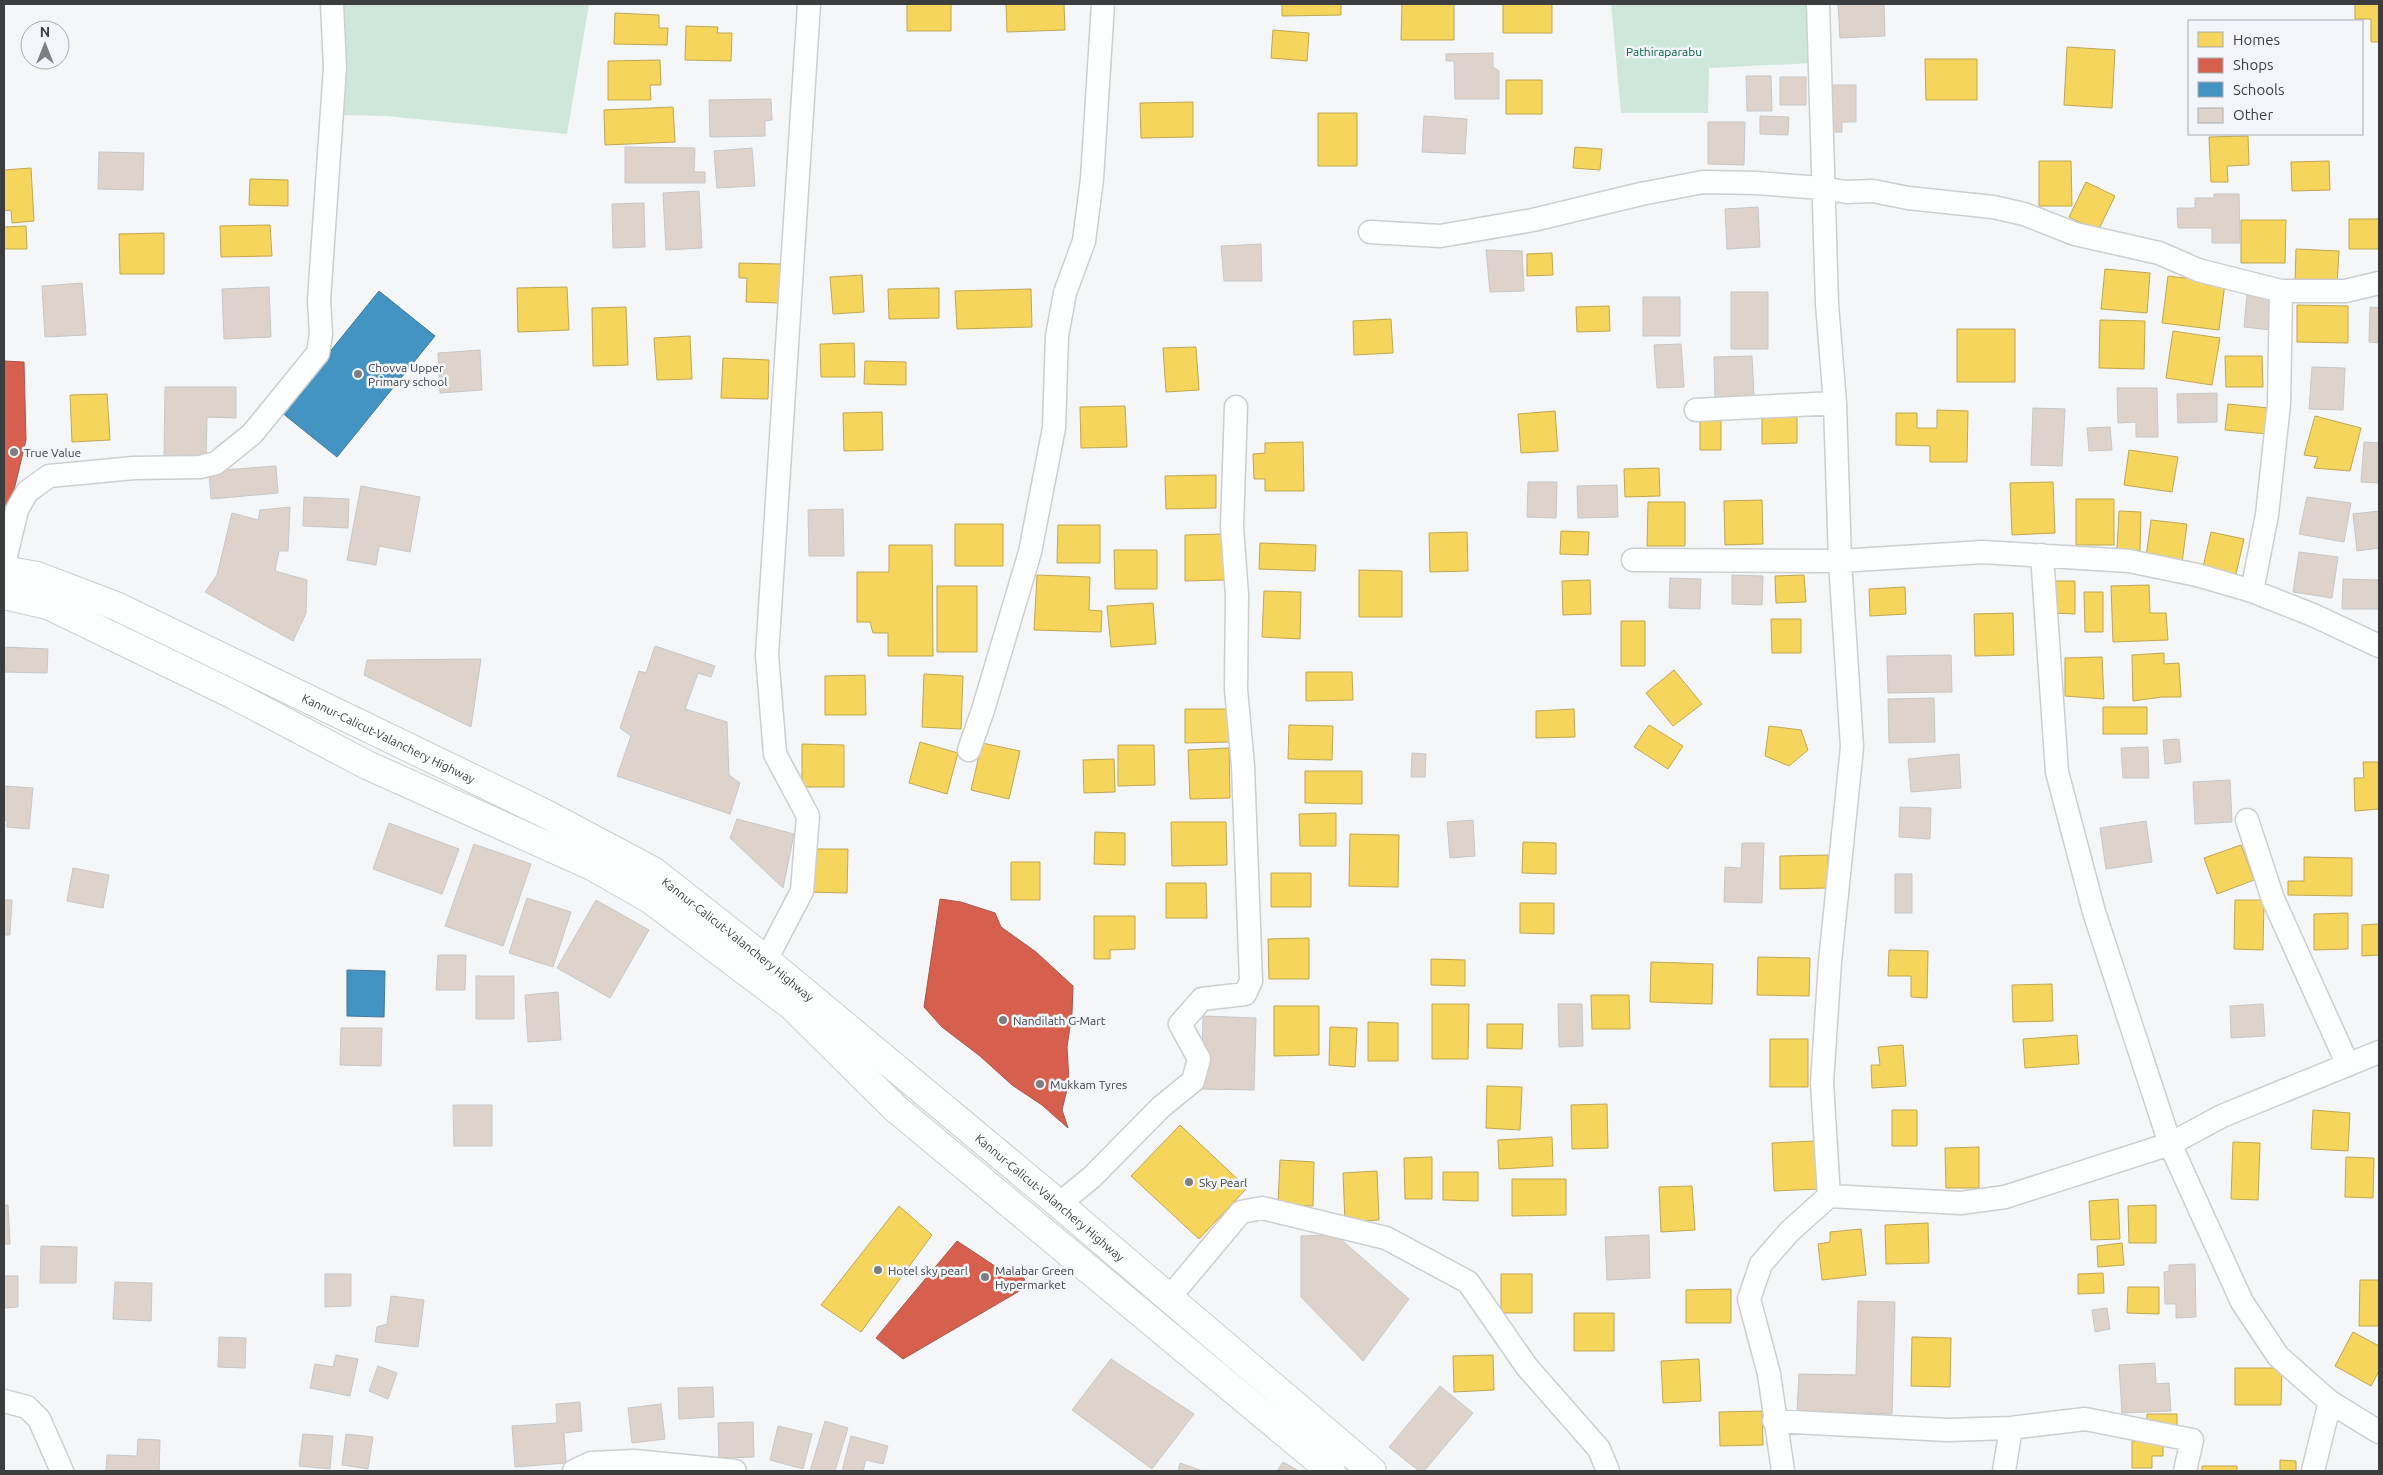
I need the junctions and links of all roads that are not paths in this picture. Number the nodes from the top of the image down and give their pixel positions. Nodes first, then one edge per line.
1 (332, 4) edge
2 (809, 4) edge
3 (1103, 4) edge
4 (1818, 4) edge
5 (1822, 188) junction
6 (1370, 232) dead end
7 (2379, 283) edge
8 (2281, 291) junction
9 (1835, 403) junction
10 (1236, 407) dead end
11 (1696, 410) dead end
12 (2042, 555) junction
13 (1632, 560) dead end
14 (1840, 561) junction
15 (4, 564) edge
16 (4, 570) edge
17 (2252, 591) junction
18 (4, 595) edge
19 (2379, 646) edge
20 (969, 750) dead end
21 (2247, 820) dead end
22 (766, 960) junction
23 (2376, 1060) edge
24 (2348, 1065) junction
25 (2170, 1144) junction
26 (1829, 1196) junction
27 (1059, 1204) junction
28 (1169, 1298) junction
29 (4, 1401) edge
30 (2330, 1402) junction
31 (1774, 1420) junction
32 (2011, 1428) junction
33 (2379, 1432) edge
34 (695, 1468) edge
35 (62, 1471) edge
36 (574, 1471) edge
37 (735, 1471) edge
38 (1331, 1471) edge
39 (1372, 1471) edge
40 (1608, 1471) edge
41 (1783, 1471) edge
42 (2004, 1471) edge
43 (2185, 1471) edge
44 (2313, 1471) edge

1 - 15 street
2 - 22 street
3 - 20 street
4 - 5 street
5 - 6 street
5 - 8 street
5 - 9 street
7 - 8 street
8 - 17 street
9 - 11 street
9 - 14 street
10 - 27 street
12 - 14 street
12 - 17 street
12 - 25 street
13 - 14 street
14 - 26 street
16 - 22 highway, Kannur-Calicut-Valanchery Highway
17 - 19 street
18 - 38 highway, Kannur-Calicut-Valanchery Highway
21 - 24 street
22 - 27 highway, Kannur-Calicut-Valanchery Highway
23 - 24 street
24 - 25 street
25 - 26 street
25 - 30 street
26 - 31 street
27 - 28 highway, Kannur-Calicut-Valanchery Highway
28 - 39 highway, Kannur-Calicut-Valanchery Highway
28 - 40 street
29 - 35 street
30 - 33 street
30 - 44 street
31 - 32 street
31 - 41 street
32 - 42 street
32 - 43 street
34 - 36 street
34 - 37 street

